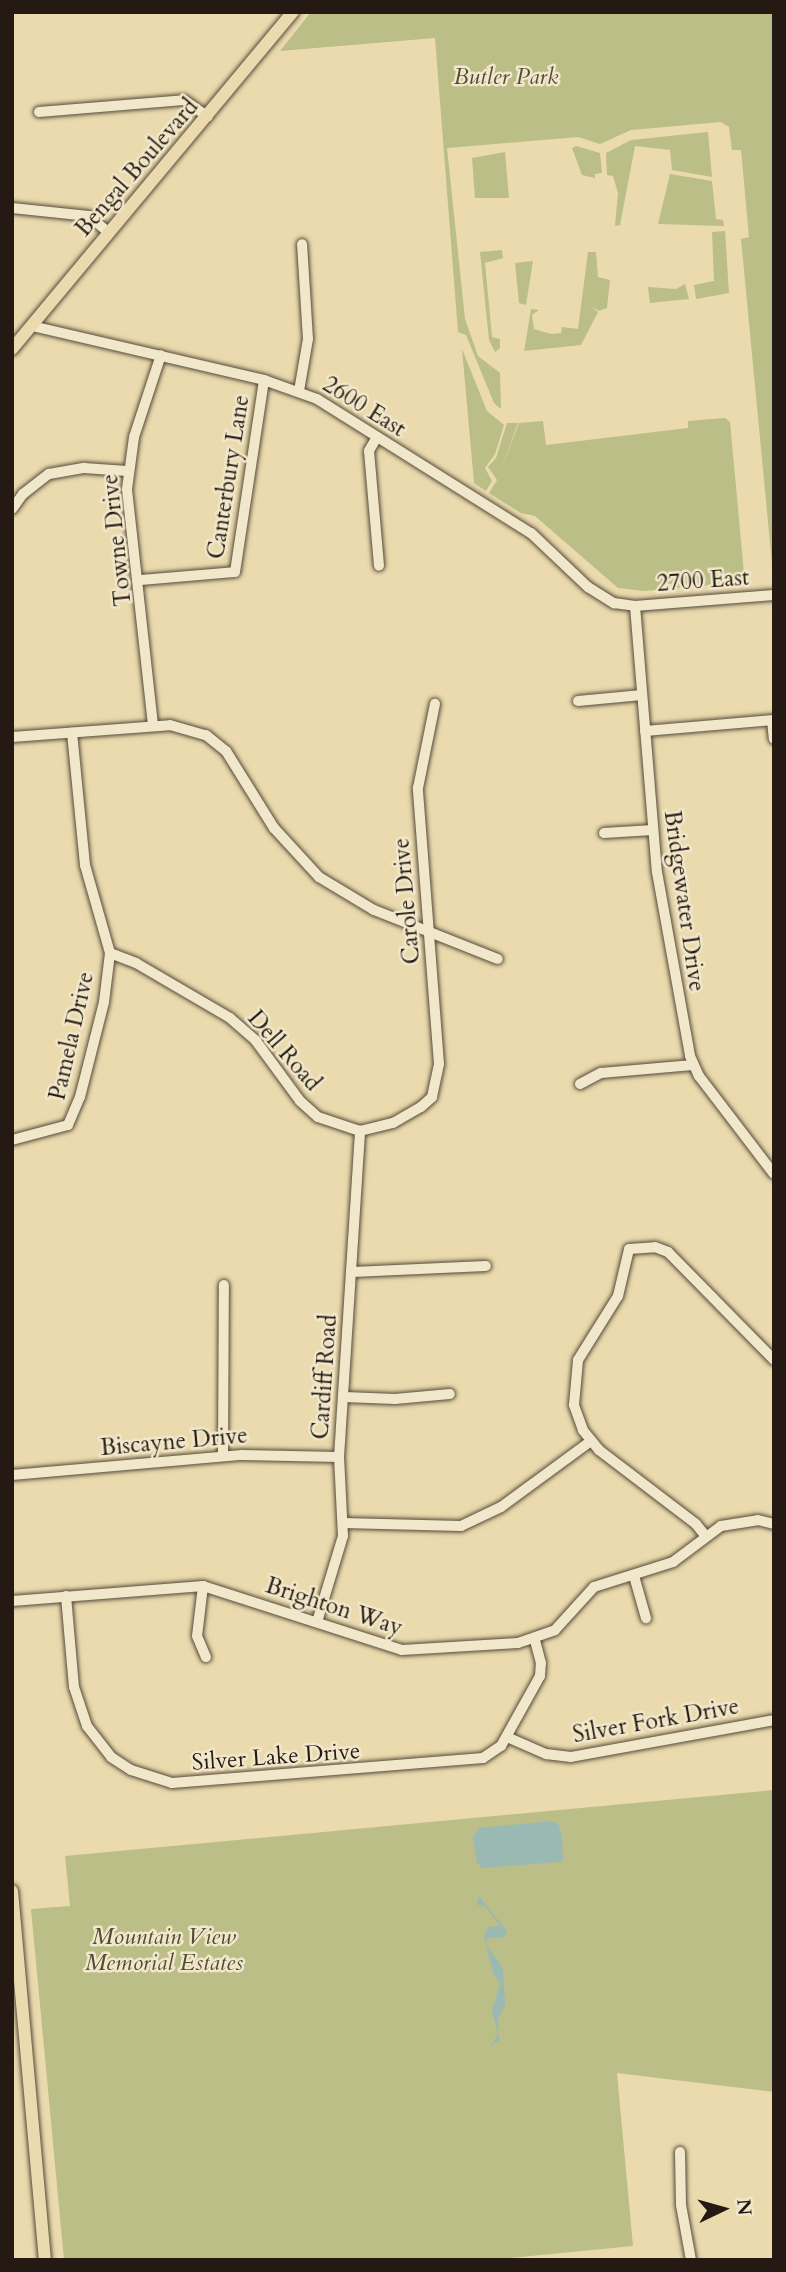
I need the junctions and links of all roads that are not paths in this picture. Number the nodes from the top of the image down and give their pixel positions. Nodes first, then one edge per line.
1 (293, 12) edge
2 (39, 112) dead end
3 (208, 117) junction
4 (12, 208) edge
5 (109, 233) junction
6 (302, 244) dead end
7 (32, 326) junction
8 (12, 349) edge
9 (161, 355) junction
10 (264, 380) junction
11 (299, 391) junction
12 (377, 437) junction
13 (127, 471) junction
14 (12, 509) edge
15 (379, 566) dead end
16 (140, 580) junction
17 (774, 595) edge
18 (635, 606) junction
19 (642, 695) junction
20 (578, 701) dead end
21 (435, 704) dead end
22 (773, 721) edge
23 (153, 725) junction
24 (645, 731) junction
25 (72, 733) junction
26 (12, 737) edge
27 (774, 739) edge
28 (653, 830) junction
29 (604, 834) dead end
30 (429, 931) junction
31 (110, 953) junction
32 (498, 959) dead end
33 (693, 1065) junction
34 (580, 1084) dead end
35 (360, 1131) junction
36 (12, 1140) edge
37 (774, 1174) edge
38 (486, 1266) dead end
39 (352, 1272) junction
40 (224, 1285) dead end
41 (774, 1360) edge
42 (450, 1394) dead end
43 (344, 1397) junction
44 (591, 1441) junction
45 (223, 1456) junction
46 (339, 1457) junction
47 (12, 1475) edge
48 (343, 1523) junction
49 (774, 1524) edge
50 (704, 1534) junction
51 (634, 1576) junction
52 (204, 1586) junction
53 (66, 1596) junction
54 (12, 1601) edge
55 (646, 1618) dead end
56 (317, 1622) junction
57 (535, 1640) junction
58 (206, 1657) dead end
59 (774, 1720) edge
60 (507, 1737) junction
61 (12, 1891) edge
62 (14, 1925) edge
63 (680, 2152) dead end
64 (45, 2260) edge
65 (691, 2260) edge

1 - 3 main road, Bengal Boulevard
2 - 3 street
3 - 5 main road, Bengal Boulevard
4 - 5 street
5 - 7 main road, Bengal Boulevard
6 - 11 street
7 - 8 main road, Bengal Boulevard
7 - 9 street, 2600 East
9 - 10 street, 2600 East
9 - 13 street, Towne Drive
10 - 11 street, 2600 East
10 - 16 street, Canterbury Lane
11 - 12 street, 2600 East
12 - 15 street
12 - 18 street, 2600 East
13 - 14 street
13 - 16 street, Towne Drive
16 - 23 street, Towne Drive
17 - 18 street, 2700 East
18 - 19 street, Bridgewater Drive
19 - 20 street
19 - 24 street, Bridgewater Drive
21 - 30 street, Carole Drive
22 - 24 street
22 - 27 street
23 - 25 street
23 - 30 street
24 - 28 street, Bridgewater Drive
25 - 26 street
25 - 31 street, Pamela Drive
28 - 29 street
28 - 33 street, Bridgewater Drive
30 - 32 street
30 - 35 street, Carole Drive
31 - 35 street, Dell Road
31 - 36 street, Pamela Drive
33 - 34 street
33 - 37 street, Bridgewater Drive
35 - 39 street, Cardiff Road
38 - 39 street
39 - 43 street, Cardiff Road
40 - 45 street
41 - 44 street
42 - 43 street
43 - 46 street, Cardiff Road
44 - 48 street
44 - 50 street
45 - 46 street, Biscayne Drive
45 - 47 street, Biscayne Drive
46 - 48 street, Cardiff Road
48 - 56 street, Cardiff Road
49 - 50 street, Brighton Way
50 - 51 street, Brighton Way
51 - 55 street
51 - 57 street, Brighton Way
52 - 53 street, Brighton Way
52 - 56 street, Brighton Way
52 - 58 street
53 - 54 street, Brighton Way
53 - 60 street, Silver Lake Drive
56 - 57 street, Brighton Way
57 - 60 street, Silver Lake Drive
59 - 60 street, Silver Fork Drive
61 - 62 main road
62 - 64 main road
63 - 65 street

